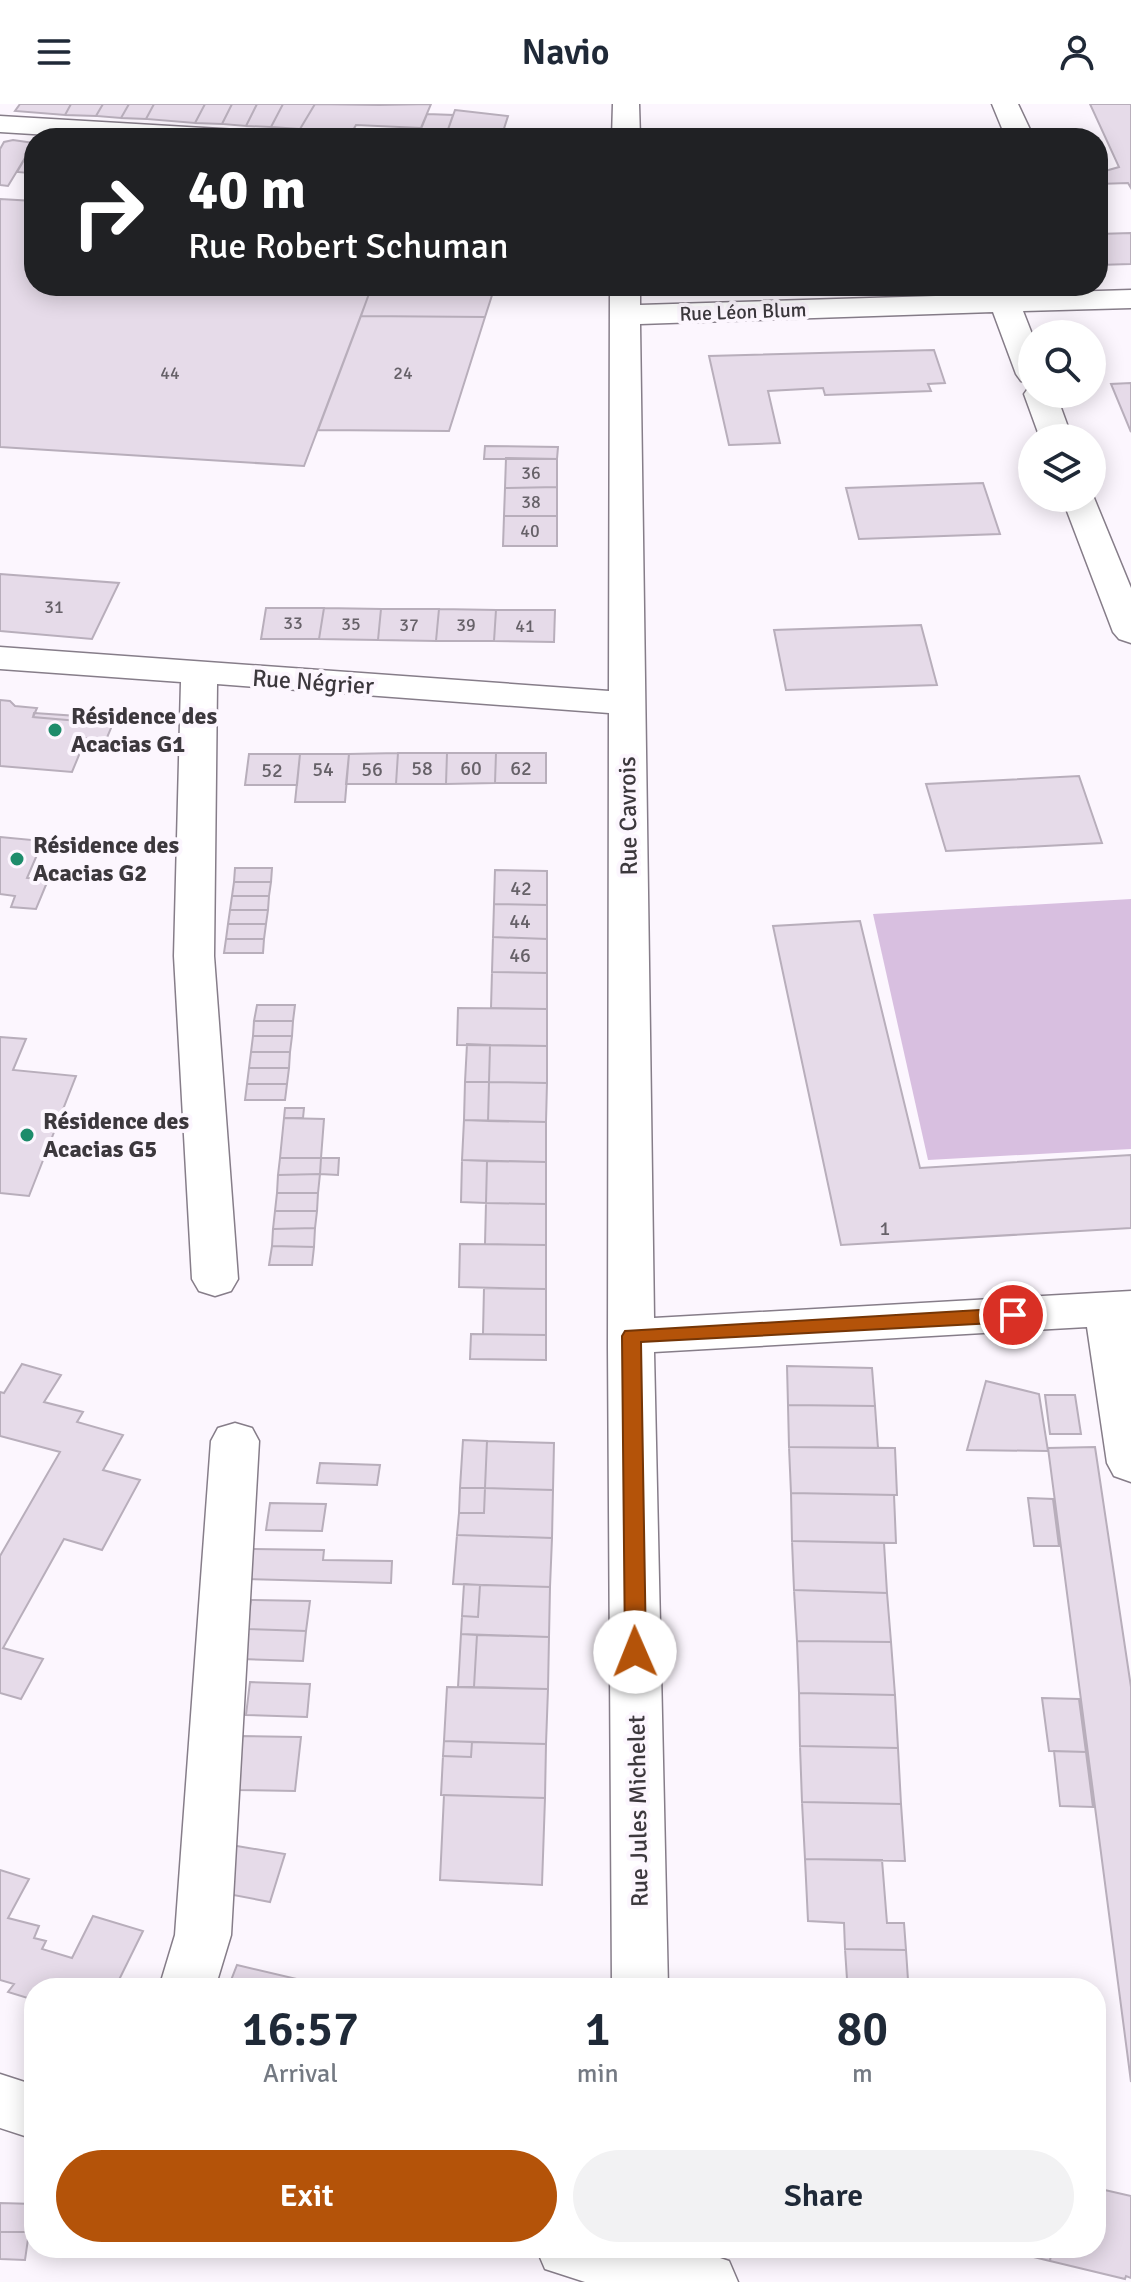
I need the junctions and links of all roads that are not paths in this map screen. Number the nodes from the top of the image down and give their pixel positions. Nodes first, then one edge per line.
1 (626, 104) edge
2 (1005, 104) edge
3 (0, 124) edge
4 (68, 128) edge
5 (626, 128) edge
6 (1016, 128) edge
7 (1131, 299) edge
8 (625, 301) edge
9 (1005, 303) junction
10 (1018, 337) edge
11 (1084, 512) edge
12 (1131, 632) edge
13 (0, 658) edge
14 (199, 674) junction
15 (627, 703) junction
16 (215, 1279) dead end
17 (1119, 1309) edge
18 (631, 1341) junction
19 (235, 1441) dead end
20 (1131, 1463) edge
21 (190, 1978) edge
22 (640, 1978) edge
23 (0, 2101) edge
24 (24, 2109) edge
25 (610, 2258) edge
26 (646, 2266) edge
27 (707, 2282) edge

1 - 5 street
2 - 6 street
3 - 4 street
7 - 9 street, Rue Léon Blum
8 - 9 street, Rue Léon Blum
8 - 15 street, Rue Cavrois
9 - 10 street
11 - 12 street
13 - 14 street, Rue Négrier
14 - 15 street, Rue Négrier
14 - 16 street
15 - 18 street, Rue Cavrois
17 - 18 street
17 - 20 street
18 - 22 street, Rue Jules Michelet
19 - 21 street
23 - 24 street
25 - 26 street
26 - 27 street

